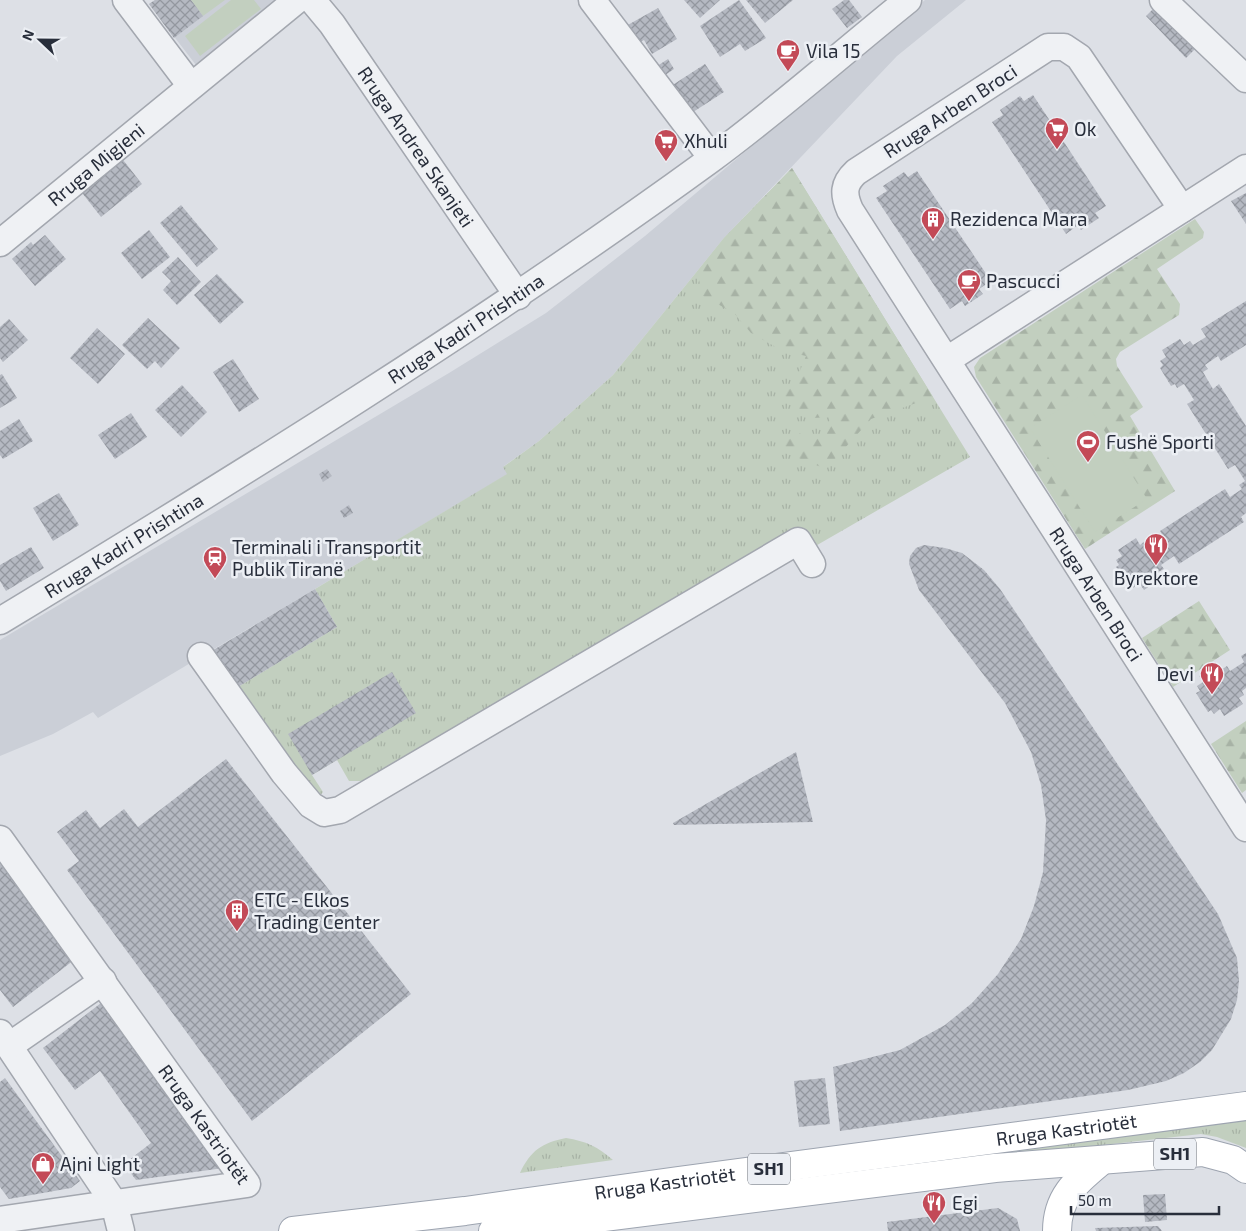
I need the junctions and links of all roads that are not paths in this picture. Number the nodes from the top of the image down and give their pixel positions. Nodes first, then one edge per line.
1 (104, 0) edge
2 (111, 0) edge
3 (126, 0) edge
4 (297, 0) edge
5 (312, 0) edge
6 (592, 0) edge
7 (908, 0) edge
8 (1164, 0) edge
9 (1246, 79) edge
10 (190, 86) junction
11 (712, 158) junction
12 (1246, 168) edge
13 (1182, 209) junction
14 (0, 243) edge
15 (518, 296) junction
16 (947, 360) junction
17 (812, 564) dead end
18 (0, 621) edge
19 (201, 656) dead end
20 (1246, 828) edge
21 (0, 839) edge
22 (103, 981) junction
23 (5, 1040) edge
24 (1246, 1106) edge
25 (1101, 1161) junction
26 (1246, 1169) edge
27 (114, 1203) junction
28 (0, 1220) edge
29 (121, 1231) edge
30 (293, 1231) edge
31 (493, 1231) edge
32 (1057, 1231) edge

1 - 2 street
3 - 10 street
4 - 10 street, Rruga Migjeni
5 - 15 street, Rruga Andrea Skanjeti
6 - 11 street
7 - 11 street, Rruga Kadri Prishtina
8 - 9 street
10 - 14 street, Rruga Migjeni
11 - 15 street, Rruga Kadri Prishtina
12 - 13 street
13 - 16 street
13 - 16 street, Rruga Arben Broci
15 - 18 street, Rruga Kadri Prishtina
16 - 20 street, Rruga Arben Broci
17 - 19 street
21 - 22 street, Rruga Kastriotët
22 - 23 street
22 - 27 street, Rruga Kastriotët
23 - 27 street
24 - 30 main road, Rruga Kastriotët / SH1
25 - 26 main road, Rruga Kastriotët / SH1
25 - 31 main road, Rruga Kastriotët / SH1
25 - 32 main road
27 - 28 street, Rruga Kastriotët
27 - 29 street

